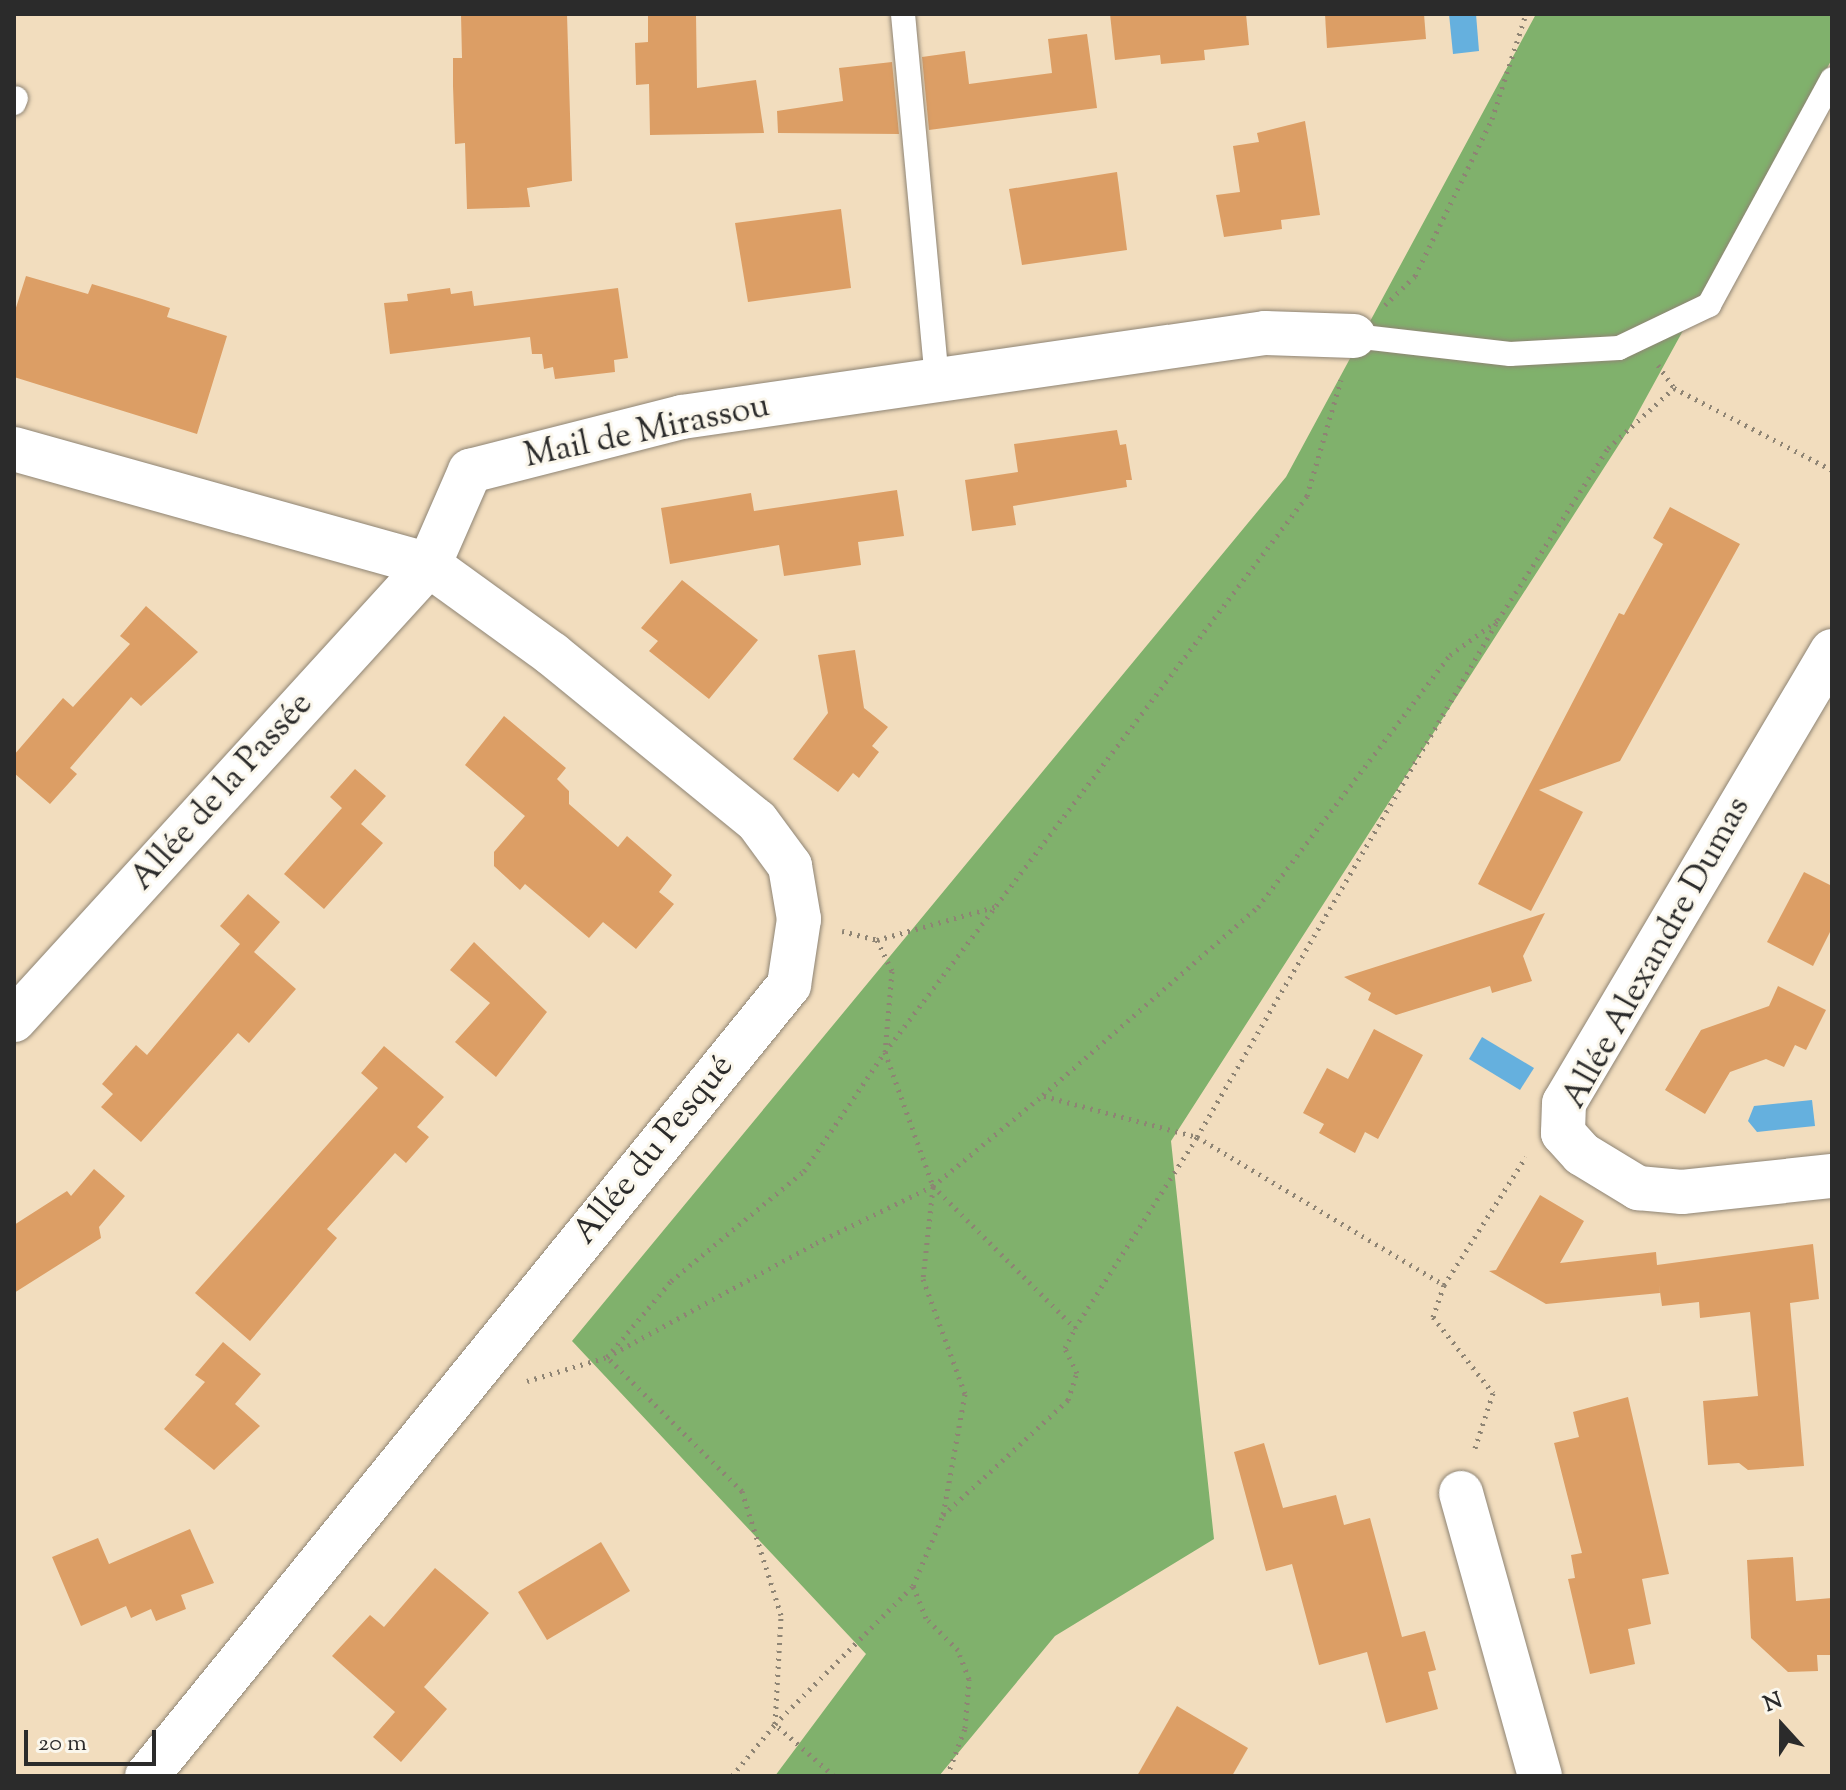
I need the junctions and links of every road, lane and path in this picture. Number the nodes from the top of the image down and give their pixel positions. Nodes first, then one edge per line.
1 (903, 14) edge
2 (1526, 14) edge
3 (1832, 79) edge
4 (1354, 336) junction
5 (1638, 338) junction
6 (937, 381) junction
7 (1674, 388) junction
8 (14, 449) edge
9 (1832, 470) edge
10 (429, 565) junction
11 (1498, 620) junction
12 (1832, 651) edge
13 (998, 906) junction
14 (799, 919) junction
15 (877, 940) junction
16 (14, 1020) edge
17 (885, 1052) junction
18 (1043, 1095) junction
19 (1563, 1133) junction
20 (1197, 1137) junction
21 (1832, 1176) edge
22 (933, 1186) junction
23 (1444, 1285) junction
24 (1075, 1328) junction
25 (607, 1357) junction
26 (520, 1383) dead end
27 (1461, 1493) joint
28 (943, 1515) junction
29 (913, 1586) junction
30 (775, 1724) junction
31 (147, 1776) edge
32 (732, 1776) edge
33 (834, 1776) edge
34 (947, 1776) edge
35 (1540, 1776) edge

1 - 6 lane
2 - 4 path
3 - 5 lane
4 - 5 lane
4 - 6 street, Mail de Mirassou
4 - 13 path
5 - 7 path
6 - 10 street, Mail de Mirassou
7 - 9 path
7 - 11 path
8 - 10 street
10 - 14 street, Allée du Pesqué
10 - 16 street, Allée de la Passée
11 - 18 path
11 - 20 path
12 - 19 street, Allée Alexandre Dumas
13 - 15 path
13 - 17 path
14 - 15 path
14 - 31 street, Allée du Pesqué
15 - 17 path
17 - 22 path
17 - 25 path
18 - 20 path
18 - 22 path
19 - 21 street, Allée Alexandre Dumas
19 - 23 path
20 - 23 path
20 - 24 path
22 - 24 path
22 - 25 path
22 - 28 path
23 - 27 path
24 - 28 path
25 - 26 path
25 - 30 path
27 - 35 street
28 - 29 path
29 - 30 path
29 - 34 path
30 - 32 path
30 - 33 path

